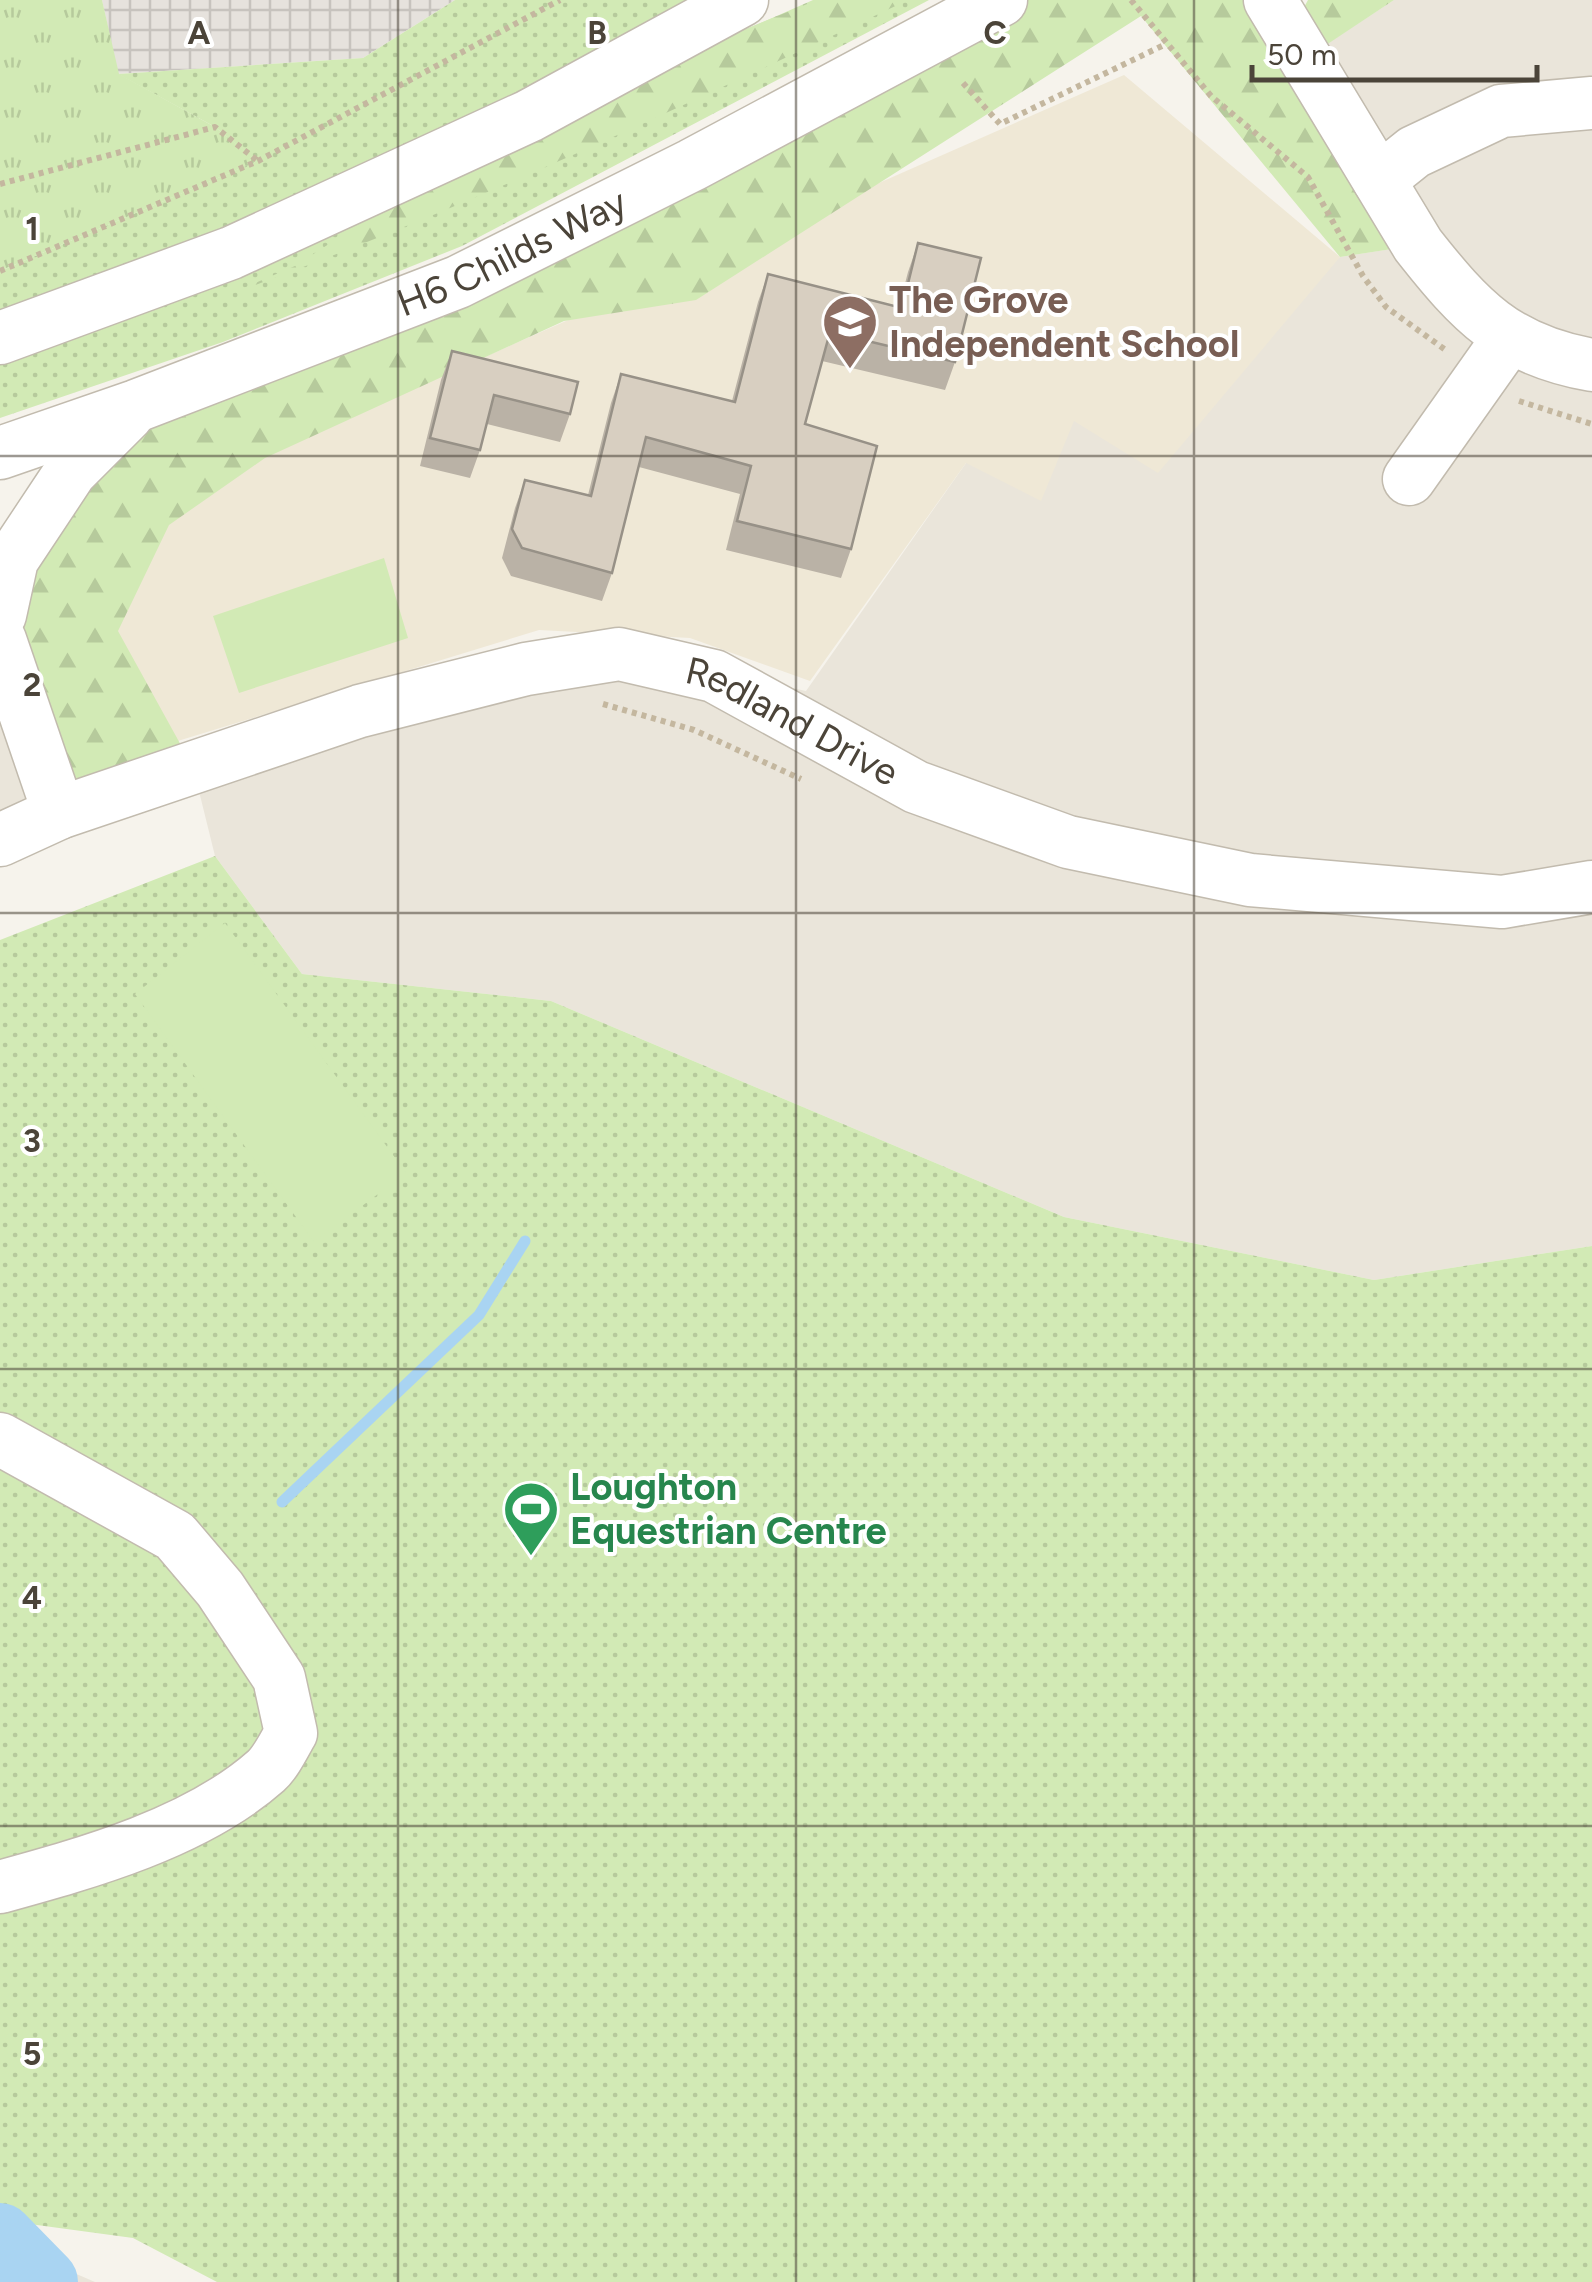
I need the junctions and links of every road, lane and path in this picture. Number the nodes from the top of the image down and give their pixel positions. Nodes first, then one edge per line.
1 (560, 0) edge
2 (742, 0) edge
3 (1001, 0) edge
4 (1132, 0) edge
5 (1270, 0) edge
6 (1164, 45) junction
7 (963, 82) dead end
8 (1592, 103) edge
9 (258, 161) junction
10 (1378, 180) junction
11 (0, 184) edge
12 (0, 271) edge
13 (0, 338) edge
14 (1496, 358) junction
15 (1592, 365) edge
16 (136, 406) junction
17 (1592, 424) edge
18 (0, 453) edge
19 (1409, 479) dead end
20 (0, 615) edge
21 (0, 640) edge
22 (587, 700) dead end
23 (818, 787) dead end
24 (59, 814) junction
25 (0, 840) edge
26 (1592, 887) edge
27 (0, 1439) edge
28 (0, 1887) edge

1 - 9 path
2 - 13 street
3 - 16 street, H6 Childs Way
4 - 6 path
5 - 10 street
6 - 7 path
6 - 14 path
8 - 10 street
9 - 11 path
9 - 12 path
10 - 14 street
14 - 15 street
14 - 17 path
14 - 19 street
16 - 18 street, H6 Childs Way
16 - 20 street
21 - 24 street
22 - 23 path
24 - 25 street, Redland Drive
24 - 26 street, Redland Drive
27 - 28 street

